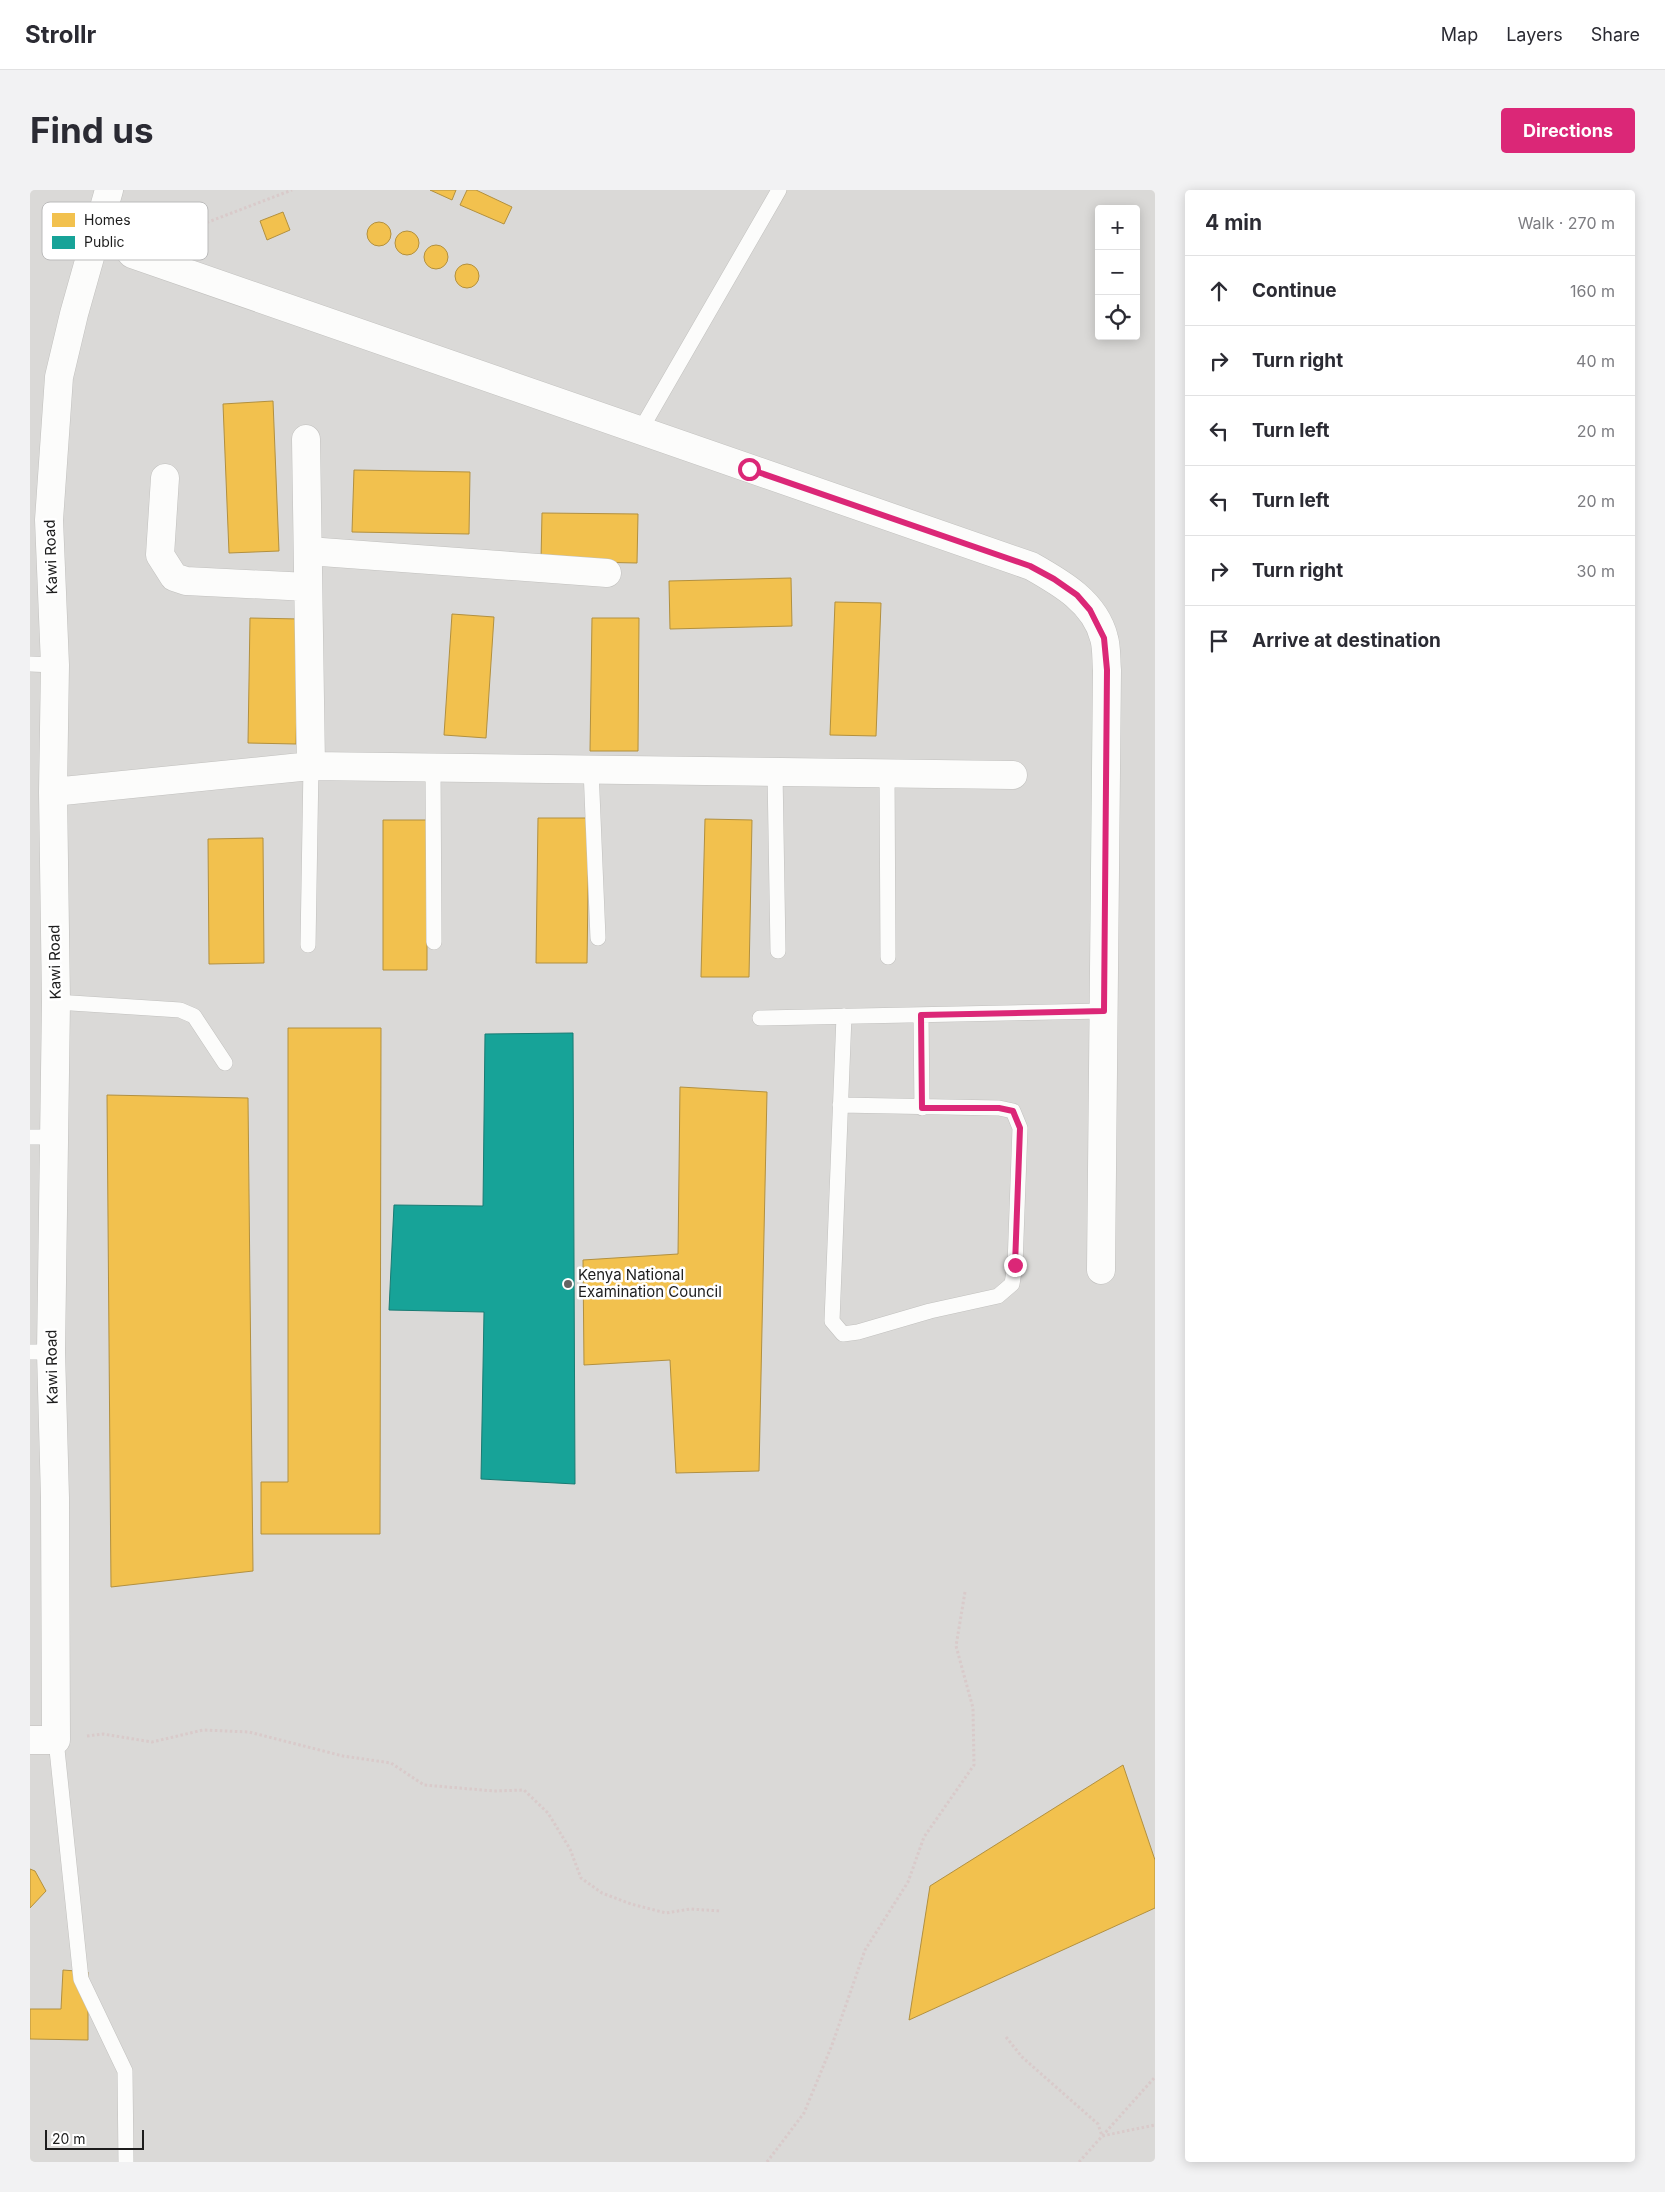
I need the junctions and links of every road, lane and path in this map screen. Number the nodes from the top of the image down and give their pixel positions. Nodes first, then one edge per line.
1 (292, 190) edge
2 (779, 190) edge
3 (208, 222) edge
4 (90, 260) edge
5 (149, 260) edge
6 (640, 431) junction
7 (306, 439) dead end
8 (165, 478) dead end
9 (308, 551) junction
10 (607, 573) dead end
11 (308, 587) junction
12 (42, 665) edge
13 (311, 766) junction
14 (433, 768) junction
15 (591, 769) junction
16 (775, 772) junction
17 (887, 773) junction
18 (1013, 775) dead end
19 (53, 792) junction
20 (598, 938) dead end
21 (434, 942) dead end
22 (308, 945) dead end
23 (778, 952) dead end
24 (888, 957) dead end
25 (56, 1002) junction
26 (1104, 1011) junction
27 (921, 1015) junction
28 (844, 1016) junction
29 (760, 1018) dead end
30 (225, 1063) dead end
31 (840, 1105) junction
32 (922, 1108) junction
33 (42, 1137) edge
34 (1100, 1270) dead end
35 (40, 1352) edge
36 (965, 1592) dead end
37 (43, 1740) edge
38 (721, 1911) dead end
39 (1006, 2037) dead end
40 (1155, 2077) edge
41 (1155, 2125) edge
42 (1102, 2136) junction
43 (126, 2162) edge
44 (767, 2162) edge
45 (1079, 2162) edge

1 - 3 path
2 - 6 lane
4 - 12 street, Kawi Road
5 - 6 street
6 - 26 street
7 - 9 street
8 - 11 street
9 - 10 street
9 - 11 street
11 - 13 street
12 - 19 street, Kawi Road
13 - 14 street
13 - 19 street
13 - 22 lane
14 - 15 street
14 - 21 lane
15 - 16 street
15 - 20 lane
16 - 17 street
16 - 23 lane
17 - 18 street
17 - 24 lane
19 - 25 street, Kawi Road
25 - 30 lane
25 - 33 street, Kawi Road
26 - 27 lane
26 - 34 street
27 - 28 lane
27 - 32 lane
28 - 29 lane
28 - 31 lane
31 - 32 lane
31 - 32 lane
33 - 35 street, Kawi Road
35 - 37 street, Kawi Road
36 - 44 path
37 - 38 path
37 - 43 lane
39 - 42 path
40 - 42 path
41 - 42 path
42 - 45 path

